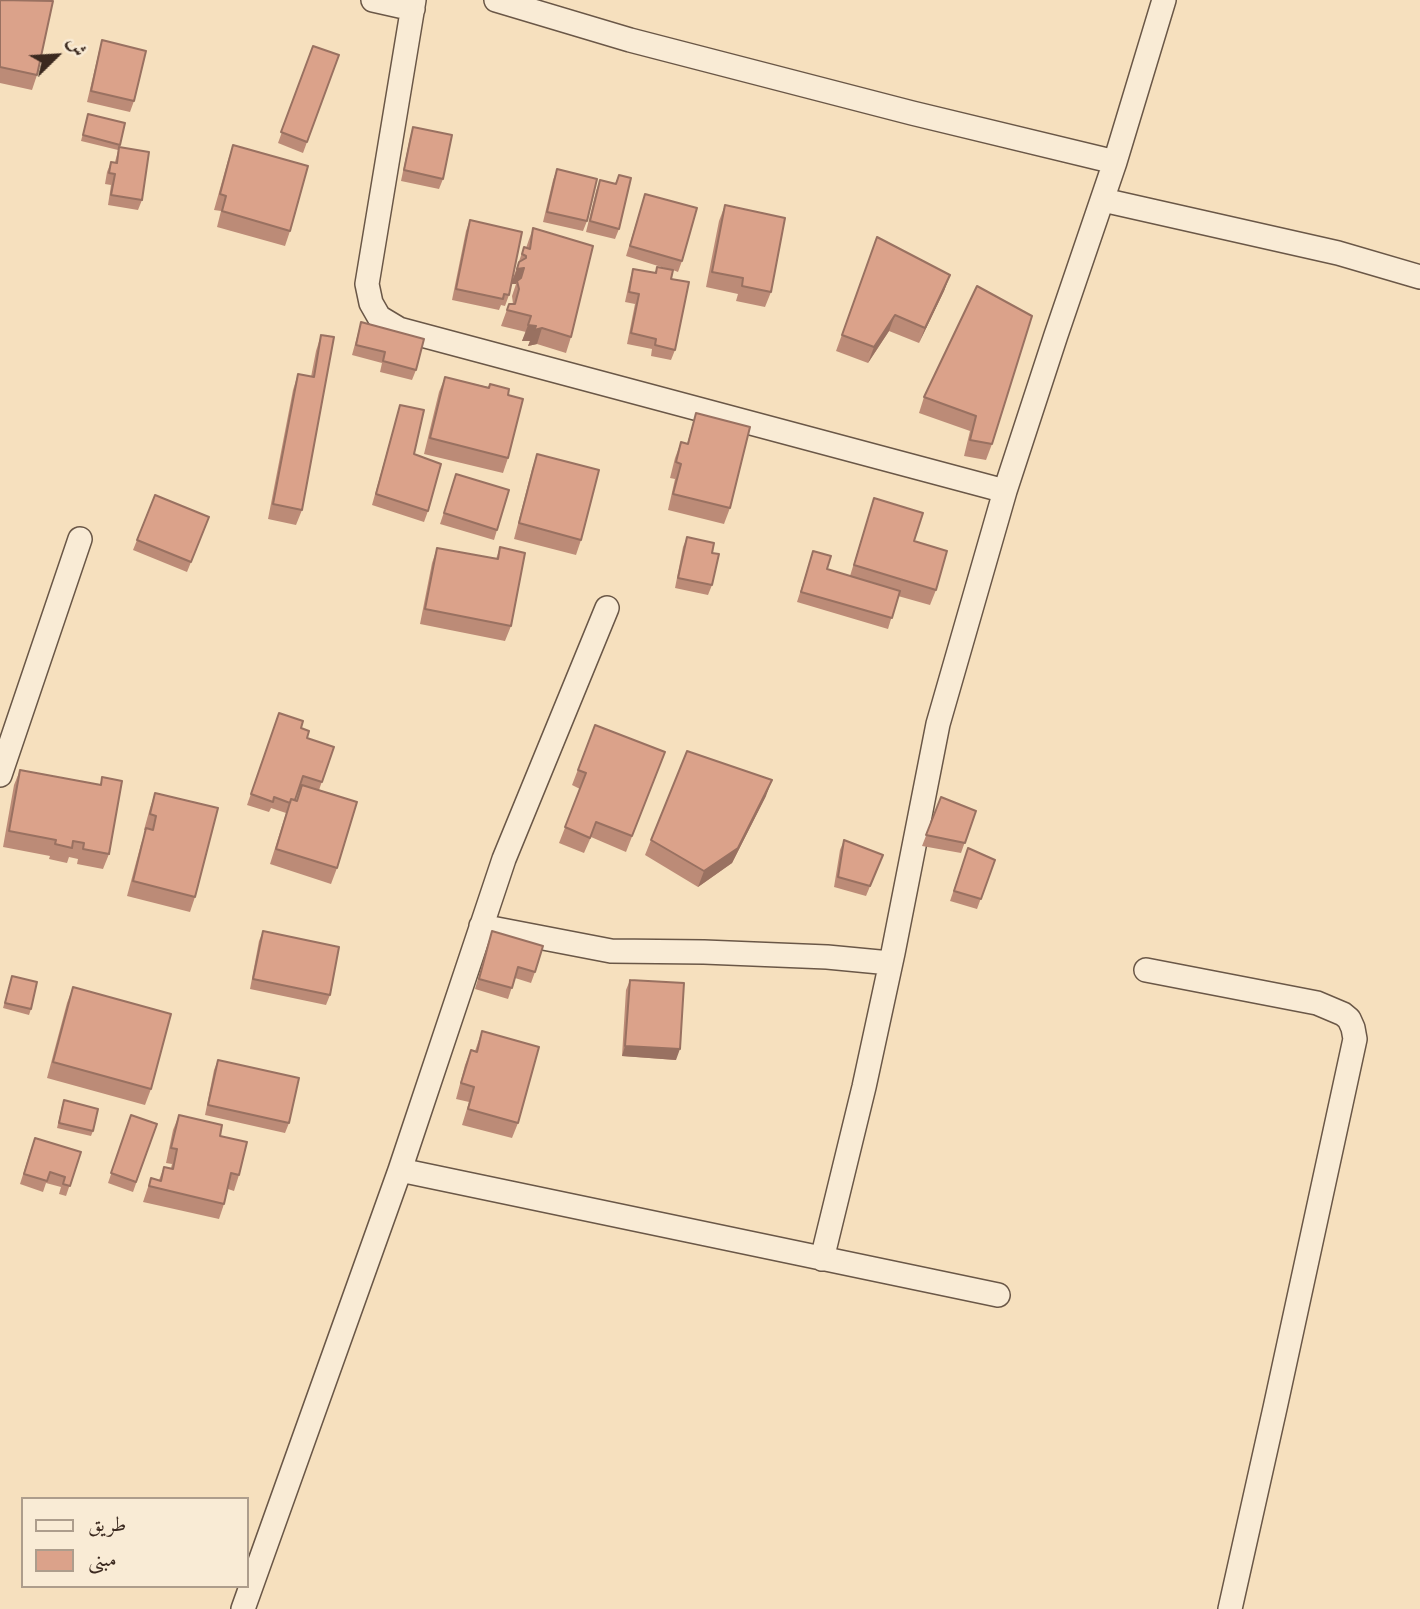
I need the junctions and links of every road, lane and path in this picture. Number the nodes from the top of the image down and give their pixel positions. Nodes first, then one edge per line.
1 (373, 0) edge
2 (496, 0) edge
3 (1164, 0) edge
4 (413, 5) edge
5 (1115, 162) junction
6 (1103, 200) junction
7 (1420, 277) edge
8 (1005, 491) junction
9 (80, 539) dead end
10 (607, 608) dead end
11 (0, 775) edge
12 (481, 926) junction
13 (890, 963) junction
14 (1146, 970) dead end
15 (400, 1170) junction
16 (822, 1259) junction
17 (998, 1296) dead end
18 (243, 1609) edge
19 (1230, 1609) edge

1 - 4 street
2 - 5 street
3 - 5 street
4 - 8 street
5 - 6 street
6 - 7 street
6 - 8 street
8 - 13 street
9 - 11 street
10 - 12 street
12 - 13 street
12 - 15 street
13 - 16 street
14 - 19 street
15 - 16 street
15 - 18 street
16 - 17 street

